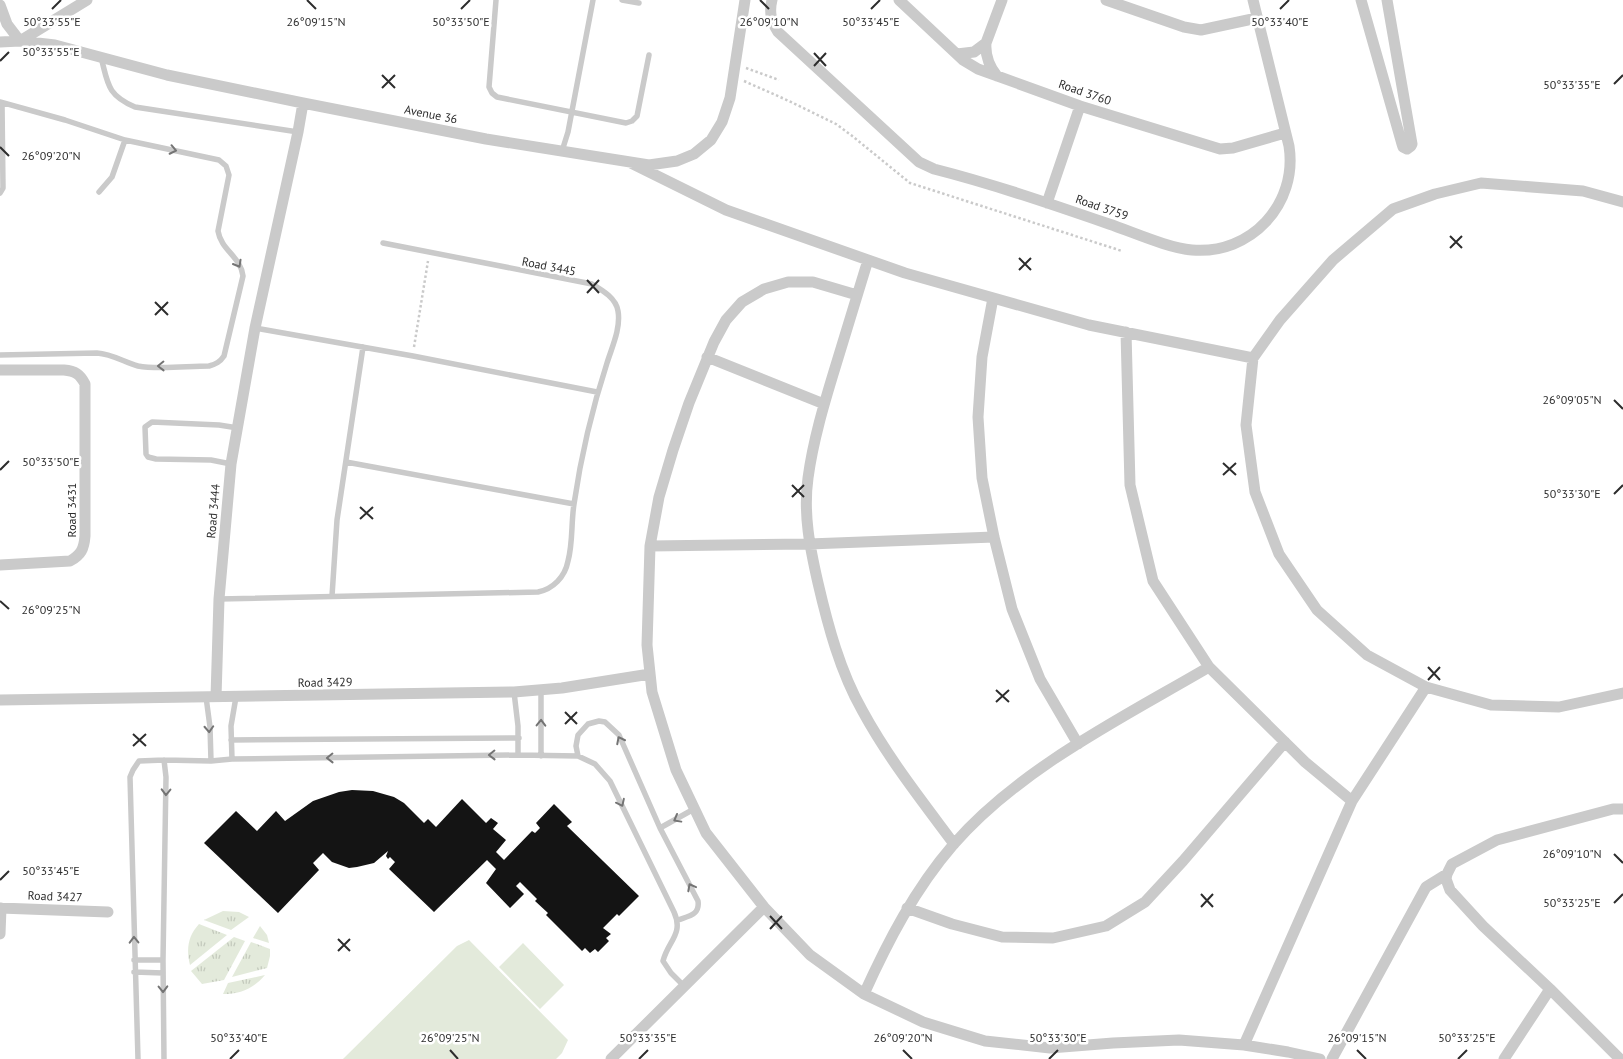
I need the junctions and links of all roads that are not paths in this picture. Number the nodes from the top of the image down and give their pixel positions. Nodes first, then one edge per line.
1 (86, 0) edge
2 (496, 0) edge
3 (593, 0) edge
4 (622, 0) edge
5 (745, 0) edge
6 (772, 0) edge
7 (899, 0) edge
8 (1002, 0) edge
9 (1106, 0) edge
10 (1253, 0) edge
11 (1361, 0) edge
12 (1386, 0) edge
13 (639, 3) dead end
14 (0, 5) edge
15 (1257, 18) junction
16 (20, 41) junction
17 (0, 42) edge
18 (986, 44) junction
19 (957, 54) junction
20 (649, 55) dead end
21 (101, 57) junction
22 (997, 76) junction
23 (1, 102) edge
24 (303, 103) junction
25 (1080, 106) junction
26 (572, 112) junction
27 (298, 132) junction
28 (1285, 134) junction
29 (125, 140) junction
30 (562, 151) junction
31 (631, 163) junction
32 (98, 192) dead end
33 (0, 193) edge
34 (1623, 202) edge
35 (1047, 203) junction
36 (383, 244) dead end
37 (868, 260) junction
38 (858, 295) junction
39 (994, 298) junction
40 (255, 328) junction
41 (1126, 332) junction
42 (364, 347) junction
43 (0, 355) edge
44 (707, 357) junction
45 (1253, 358) junction
46 (0, 370) edge
47 (597, 392) junction
48 (824, 404) junction
49 (238, 428) junction
50 (346, 462) junction
51 (231, 464) junction
52 (574, 504) junction
53 (994, 536) junction
54 (809, 544) junction
55 (650, 546) junction
56 (0, 565) edge
57 (332, 596) junction
58 (219, 599) junction
59 (1209, 666) junction
60 (650, 674) junction
61 (1426, 688) junction
62 (541, 690) junction
63 (514, 692) junction
64 (1623, 693) edge
65 (211, 697) junction
66 (236, 697) junction
67 (0, 700) edge
68 (518, 738) junction
69 (231, 740) junction
70 (1284, 742) junction
71 (1078, 744) junction
72 (518, 755) junction
73 (541, 756) junction
74 (578, 756) junction
75 (232, 759) junction
76 (164, 760) junction
77 (211, 761) junction
78 (1352, 801) junction
79 (694, 809) junction
80 (1623, 809) edge
81 (660, 828) junction
82 (954, 844) junction
83 (1446, 874) junction
84 (764, 907) junction
85 (0, 908) edge
86 (907, 908) junction
87 (108, 912) dead end
88 (678, 920) junction
89 (0, 934) edge
90 (134, 960) junction
91 (163, 960) junction
92 (134, 972) junction
93 (163, 973) junction
94 (684, 986) junction
95 (1550, 989) junction
96 (864, 994) junction
97 (1244, 1045) junction
98 (138, 1059) edge
99 (164, 1059) edge
100 (611, 1059) edge
101 (1320, 1059) edge
102 (1332, 1059) edge
103 (1504, 1059) edge
104 (1620, 1059) edge

1 - 16 street
2 - 26 lane
3 - 26 lane
4 - 13 lane
5 - 31 street, Avenue 36
6 - 35 street, Road 3759
7 - 19 street, Road 3760
8 - 18 street
9 - 15 street
10 - 15 street, Road 3759
11 - 12 street
14 - 16 street
15 - 28 street, Road 3759
16 - 17 street, Avenue 36
16 - 21 street, Avenue 36
18 - 19 street
18 - 22 street
19 - 22 street, Road 3760
20 - 26 lane
21 - 24 street, Avenue 36
21 - 27 lane
22 - 25 street, Road 3760
23 - 29 lane
23 - 33 lane
24 - 27 street, Road 3444
24 - 30 street, Avenue 36
25 - 28 street, Road 3760
25 - 35 street
26 - 30 lane
27 - 40 street, Road 3444
28 - 35 street, Road 3759
29 - 32 lane
29 -> 43 lane
30 - 31 street, Avenue 36
31 - 37 street
34 - 45 street
36 - 47 lane, Road 3445
37 - 38 street
37 - 39 street
38 - 44 street
38 - 48 street
39 - 41 street
39 - 53 street
40 - 42 lane
40 - 49 street, Road 3444
41 - 45 street
41 - 59 street
42 - 47 lane
42 - 50 lane
44 - 48 street
44 - 55 street
45 - 61 street
46 - 56 street, Road 3431
47 - 52 lane, Road 3445
48 - 54 street
49 - 51 street, Road 3444
49 - 51 lane
50 - 52 lane
50 - 57 lane
51 - 58 street, Road 3444
52 - 57 lane, Road 3445
53 - 54 street
53 - 71 street
54 - 55 street
54 - 82 street
55 - 60 street
57 - 58 lane, Road 3445
58 - 65 street, Road 3444
59 - 70 street
59 - 71 street
60 - 62 street, Road 3429
60 - 79 street
61 - 64 street
61 - 78 street
62 - 63 street, Road 3429
73 -> 62 lane
63 - 66 street, Road 3429
63 - 68 lane
65 - 66 street, Road 3429
65 - 67 street, Road 3429
65 -> 77 lane
66 - 69 lane
68 - 69 lane
68 - 72 lane
69 - 75 lane
70 - 78 street
70 - 86 street
71 - 82 street
72 - 73 lane
72 -> 75 lane
73 - 74 lane
81 -> 74 lane
74 -> 88 lane
75 - 77 lane
76 - 77 lane
90 -> 76 lane
76 -> 91 lane
78 - 97 street
79 -> 81 lane
79 - 84 street
80 - 83 street
88 -> 81 lane
82 - 86 street
83 - 95 street
83 - 102 street
84 - 94 street
84 - 96 street
85 - 87 street, Road 3427
85 - 89 street, Road 3427
86 - 96 street
88 - 94 lane
90 - 91 lane
90 - 92 lane
91 - 93 lane
92 - 93 lane
92 - 98 lane
93 -> 99 lane
94 - 100 street
95 - 103 street
95 - 104 street
96 - 97 street
97 - 101 street

